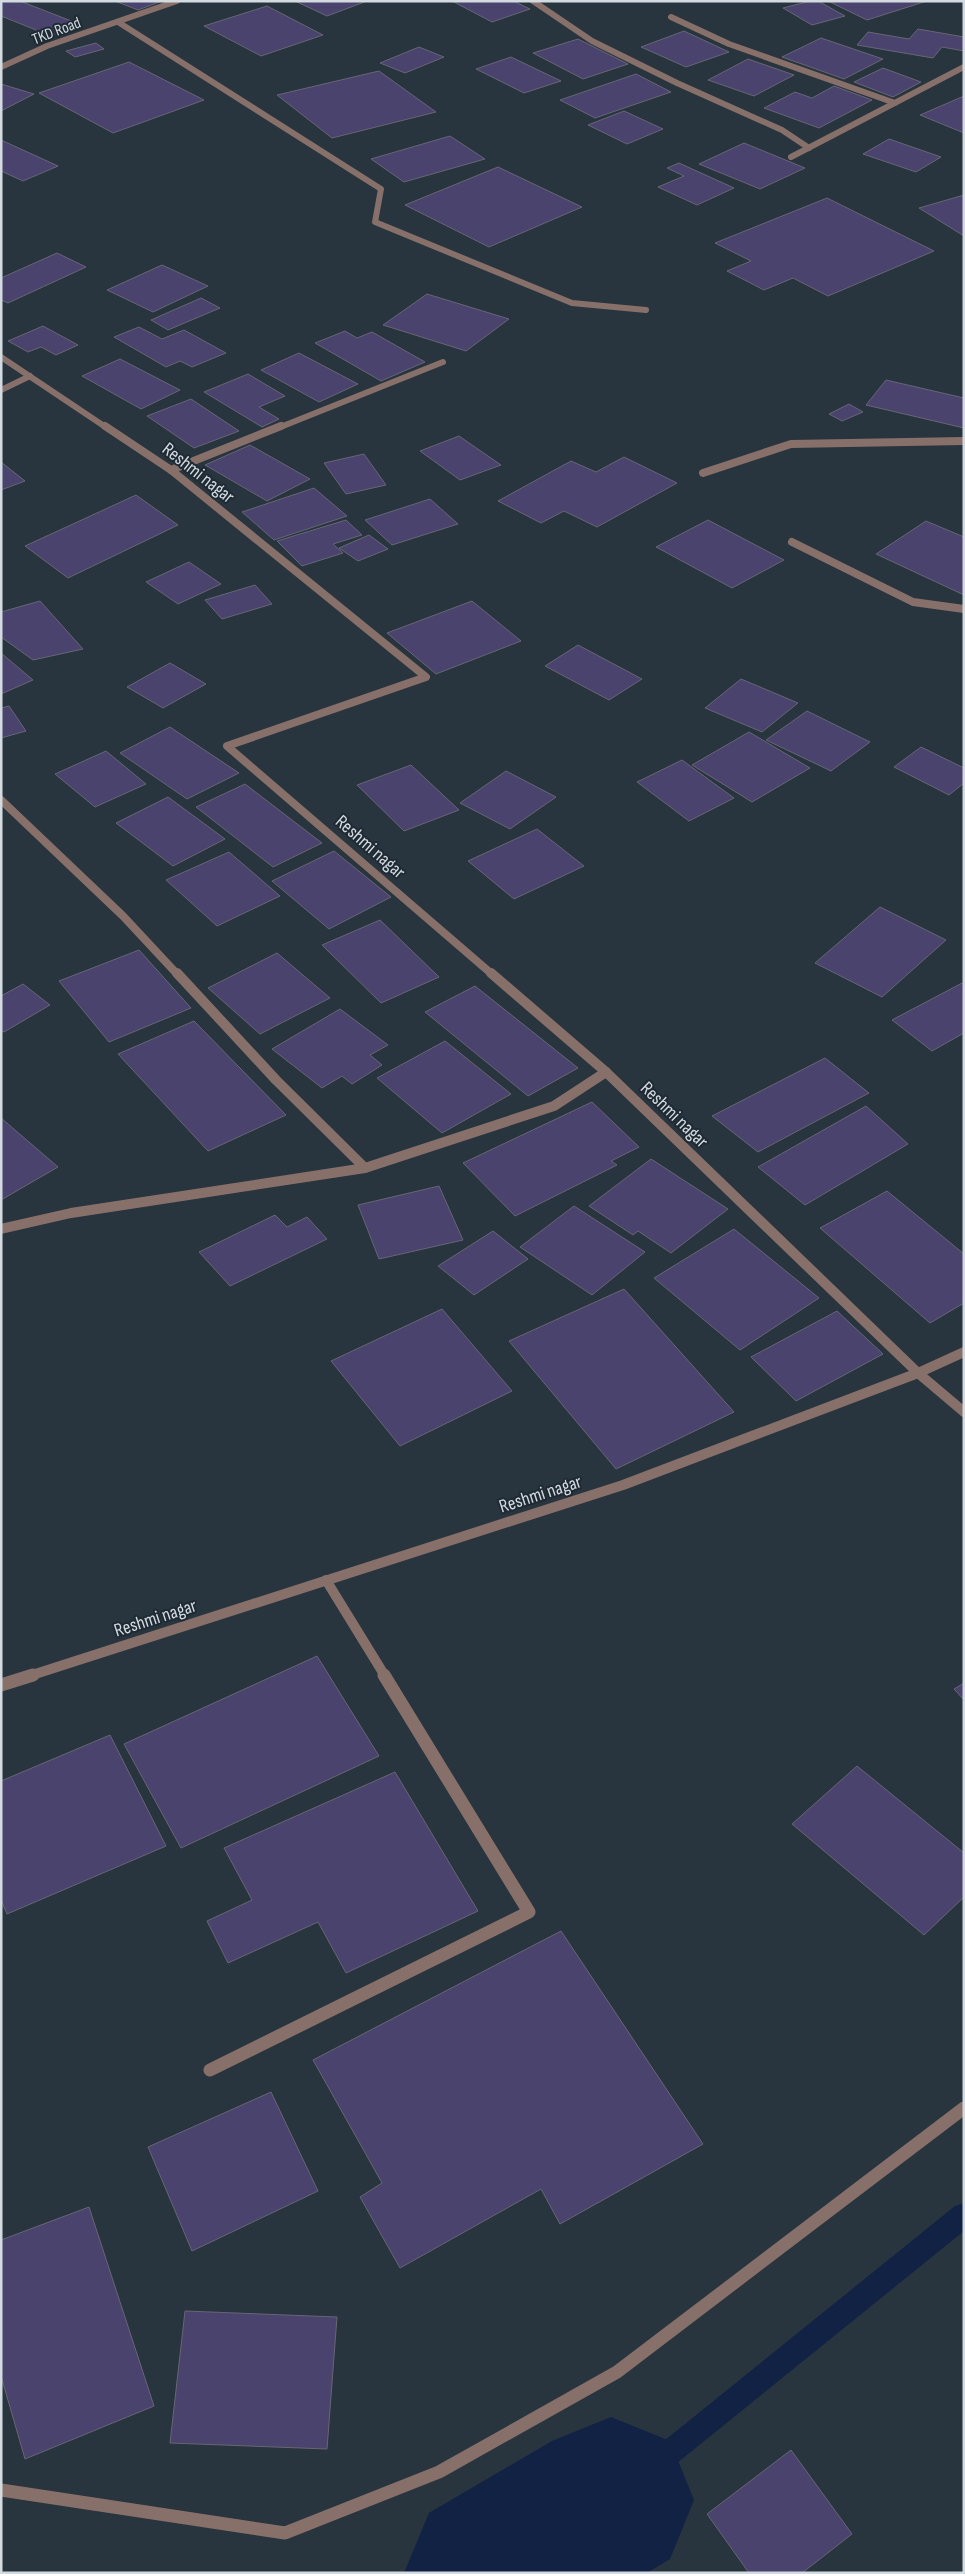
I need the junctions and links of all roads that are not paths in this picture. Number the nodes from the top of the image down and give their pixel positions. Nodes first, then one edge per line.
1 (177, 1) edge
2 (533, 1) edge
3 (671, 17) dead end
4 (118, 22) junction
5 (1, 67) edge
6 (964, 68) edge
7 (895, 103) junction
8 (809, 148) junction
9 (791, 157) dead end
10 (646, 310) dead end
11 (1, 357) edge
12 (444, 362) dead end
13 (30, 376) junction
14 (1, 390) edge
15 (964, 442) edge
16 (171, 470) junction
17 (703, 472) dead end
18 (792, 542) dead end
19 (964, 610) edge
20 (1, 800) edge
21 (606, 1072) junction
22 (365, 1168) junction
23 (1, 1229) edge
24 (964, 1352) edge
25 (918, 1373) junction
26 (964, 1412) edge
27 (326, 1580) junction
28 (1, 1685) edge
29 (210, 2070) dead end
30 (964, 2108) edge
31 (1, 2490) edge

1 - 4 street, TKD Road
2 - 8 street
3 - 7 street
4 - 5 street, TKD Road
4 - 10 street
6 - 7 street
7 - 8 street
8 - 9 street
11 - 13 street, Reshmi nagar
12 - 16 street
13 - 14 street
13 - 16 street, Reshmi nagar
15 - 17 street
16 - 21 street, Reshmi nagar
18 - 19 street
20 - 22 street
21 - 22 street
21 - 25 street, Reshmi nagar
22 - 23 street
24 - 25 street
25 - 26 street
25 - 27 street, Reshmi nagar
27 - 28 street, Reshmi nagar
27 - 29 street
30 - 31 street

